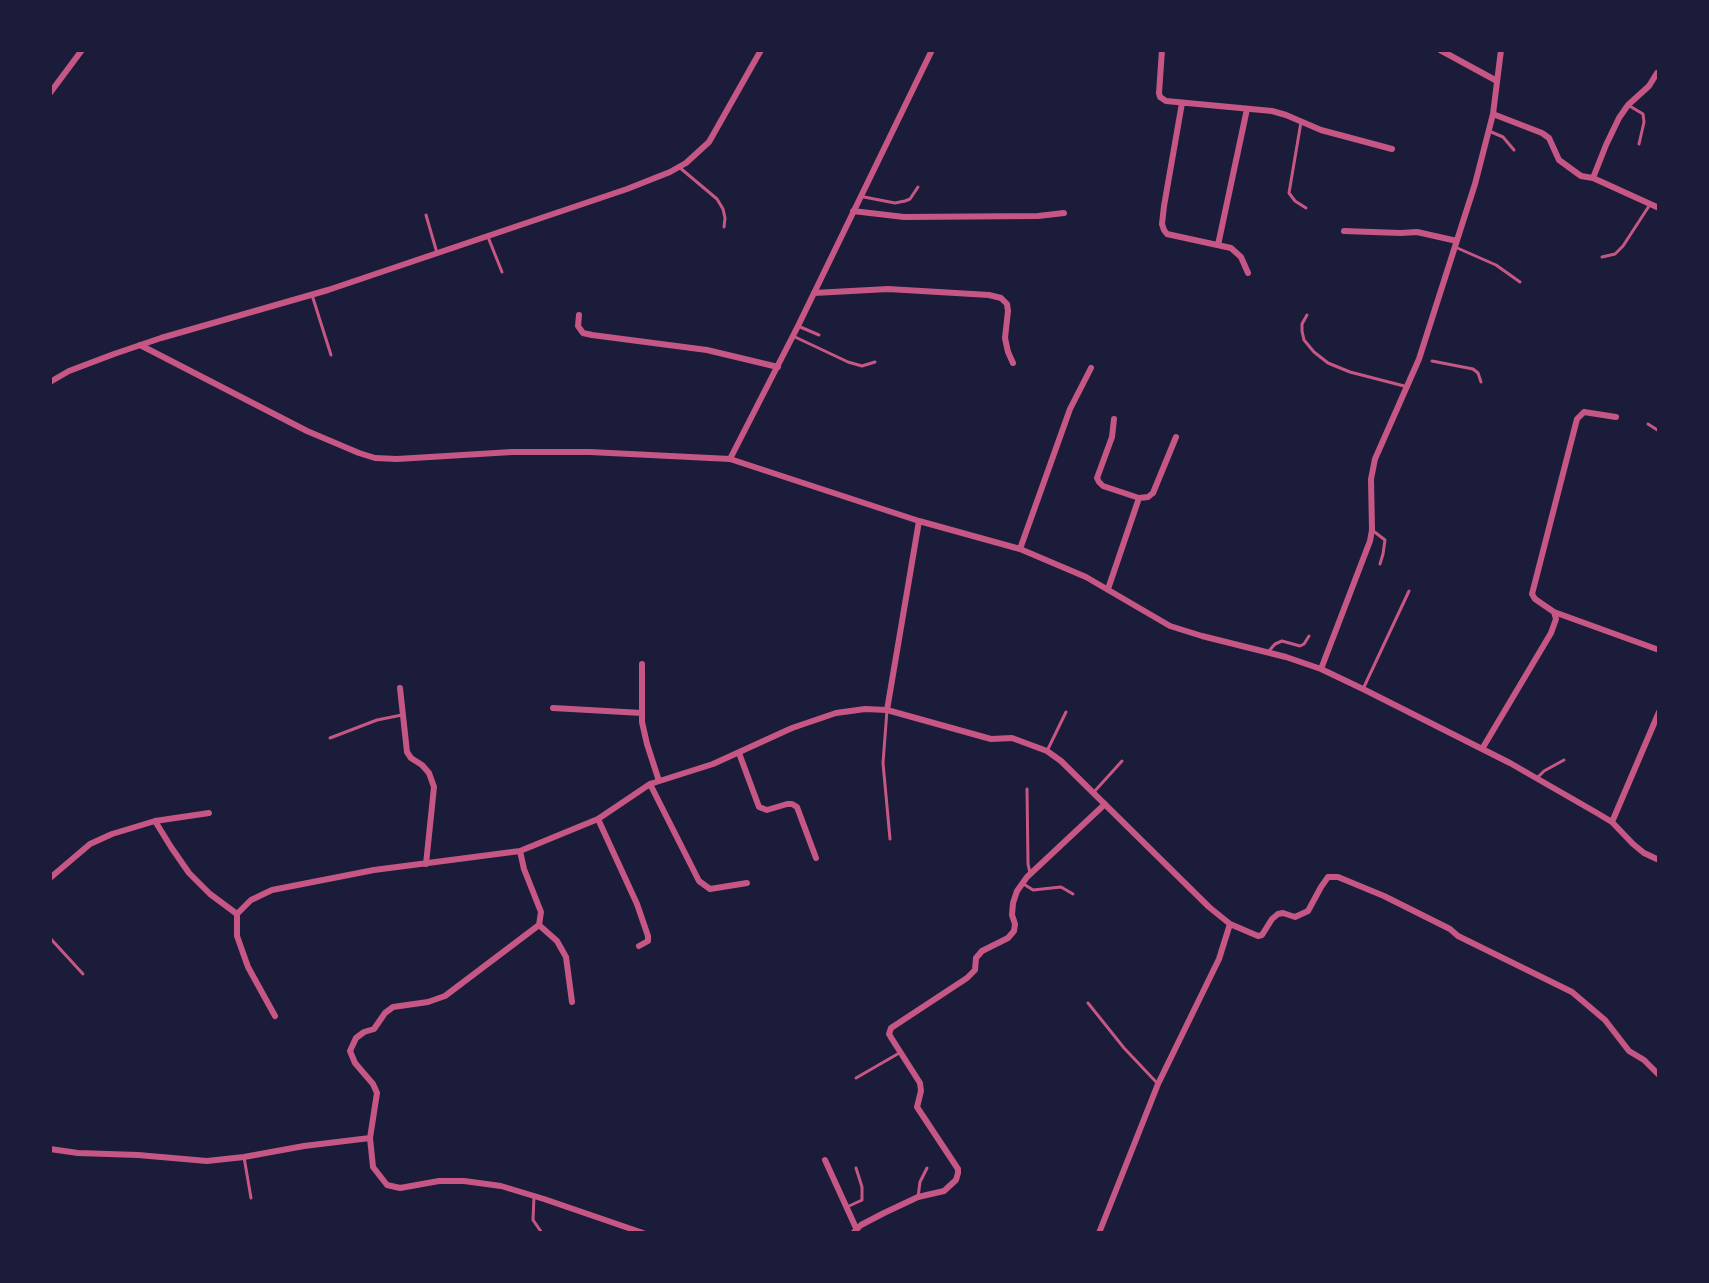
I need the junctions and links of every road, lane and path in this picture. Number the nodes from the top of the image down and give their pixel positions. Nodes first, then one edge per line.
1 (82, 50) edge
2 (761, 50) edge
3 (932, 50) edge
4 (1162, 50) edge
5 (1440, 50) edge
6 (1501, 50) edge
7 (1657, 73) edge
8 (1497, 81) junction
9 (50, 93) edge
10 (1182, 103) junction
11 (1628, 105) junction
12 (1247, 109) junction
13 (1493, 114) junction
14 (1301, 122) junction
15 (1489, 131) junction
16 (1639, 144) dead end
17 (1392, 149) dead end
18 (1514, 150) dead end
19 (679, 167) junction
20 (1593, 178) junction
21 (918, 187) dead end
22 (860, 196) junction
23 (1651, 203) junction
24 (1306, 208) dead end
25 (1659, 208) edge
26 (853, 211) junction
27 (1064, 213) dead end
28 (426, 215) dead end
29 (724, 227) dead end
30 (1344, 231) dead end
31 (488, 237) junction
32 (1456, 244) junction
33 (1218, 245) junction
34 (437, 253) junction
35 (1602, 257) dead end
36 (502, 272) dead end
37 (1248, 273) dead end
38 (1520, 282) dead end
39 (814, 293) junction
40 (312, 295) junction
41 (579, 315) dead end
42 (1307, 315) dead end
43 (798, 326) junction
44 (819, 335) dead end
45 (793, 336) junction
46 (140, 345) junction
47 (331, 355) dead end
48 (1432, 361) dead end
49 (875, 362) dead end
50 (1013, 363) dead end
51 (778, 367) junction
52 (1091, 368) dead end
53 (50, 382) edge
54 (1481, 382) dead end
55 (1408, 387) junction
56 (1616, 417) dead end
57 (1114, 419) dead end
58 (1648, 424) dead end
59 (1659, 431) edge
60 (1176, 437) dead end
61 (730, 459) junction
62 (1139, 498) junction
63 (919, 521) junction
64 (1372, 530) junction
65 (1020, 549) junction
66 (1380, 564) dead end
67 (1108, 589) junction
68 (1409, 591) dead end
69 (1554, 612) junction
70 (1309, 636) dead end
71 (1659, 650) edge
72 (1268, 652) junction
73 (642, 664) dead end
74 (1321, 669) junction
75 (400, 688) dead end
76 (1363, 689) junction
77 (553, 708) dead end
78 (887, 710) junction
79 (1066, 712) dead end
80 (1659, 712) edge
81 (642, 713) junction
82 (402, 715) junction
83 (330, 738) dead end
84 (1482, 749) junction
85 (1047, 751) junction
86 (739, 753) junction
87 (1564, 760) dead end
88 (1122, 761) dead end
89 (1537, 778) junction
90 (659, 781) junction
91 (650, 784) junction
92 (1027, 789) dead end
93 (1093, 793) junction
94 (1105, 804) junction
95 (209, 813) dead end
96 (598, 819) junction
97 (155, 821) junction
98 (1612, 822) junction
99 (890, 839) dead end
100 (520, 851) junction
101 (816, 858) dead end
102 (1659, 859) edge
103 (426, 864) junction
104 (1030, 873) junction
105 (50, 878) edge
106 (747, 883) dead end
107 (1022, 883) junction
108 (1073, 894) dead end
109 (237, 914) junction
110 (1230, 924) junction
111 (539, 925) junction
112 (50, 938) edge
113 (639, 946) dead end
114 (83, 974) dead end
115 (572, 1002) dead end
116 (1088, 1003) dead end
117 (275, 1016) dead end
118 (901, 1052) junction
119 (1659, 1075) edge
120 (856, 1078) dead end
121 (1158, 1084) junction
122 (370, 1138) junction
123 (50, 1149) edge
124 (244, 1157) junction
125 (825, 1160) dead end
126 (856, 1168) dead end
127 (927, 1168) dead end
128 (534, 1196) junction
129 (918, 1197) junction
130 (251, 1198) dead end
131 (847, 1207) junction
132 (855, 1230) edge
133 (542, 1233) edge
134 (643, 1233) edge
135 (1099, 1233) edge

1 - 9 street
2 - 19 street
3 - 22 street
4 - 10 street
5 - 8 street
6 - 8 street
7 - 11 street
8 - 13 street
10 - 12 street
10 - 33 street
11 - 16 lane
11 - 20 street
12 - 14 street
12 - 33 street
13 - 15 street
13 - 20 street
14 - 17 street
14 - 24 lane
15 - 18 lane
15 - 32 street
19 - 29 lane
19 - 31 street
20 - 23 street
21 - 22 lane
22 - 26 street
23 - 25 street
23 - 35 lane
26 - 27 street
26 - 39 street
28 - 34 lane
30 - 32 street
31 - 34 street
31 - 36 lane
32 - 38 lane
32 - 55 street
33 - 37 street
34 - 40 street
39 - 43 street
39 - 50 street
40 - 46 street
40 - 47 lane
41 - 51 street
42 - 55 lane
43 - 44 lane
43 - 45 street
45 - 49 lane
45 - 51 street
46 - 53 street
46 - 61 street
48 - 54 lane
51 - 61 street
52 - 65 street
55 - 64 street
56 - 69 street
57 - 62 street
58 - 59 lane
60 - 62 street
61 - 63 street
62 - 67 street
63 - 65 street
63 - 78 street
64 - 66 lane
64 - 74 street
65 - 67 street
67 - 72 street
68 - 76 lane
69 - 71 street
69 - 84 street
70 - 72 lane
72 - 74 street
73 - 81 street
74 - 76 street
75 - 82 street
76 - 84 street
77 - 81 street
78 - 85 street
78 - 86 street
78 - 99 lane
79 - 85 lane
80 - 98 street
81 - 90 street
82 - 83 lane
82 - 103 street
84 - 89 street
85 - 93 street
86 - 90 street
86 - 101 street
87 - 89 lane
88 - 93 lane
89 - 98 street
90 - 91 street
91 - 96 street
91 - 106 street
92 - 104 lane
93 - 94 street
94 - 104 street
94 - 110 street
95 - 97 street
96 - 100 street
96 - 113 street
97 - 105 street
97 - 109 street
98 - 102 street
100 - 103 street
100 - 111 street
103 - 109 street
104 - 107 street
107 - 108 lane
107 - 118 street
109 - 117 street
110 - 119 street
110 - 121 street
111 - 115 street
111 - 122 street
112 - 114 lane
116 - 121 lane
118 - 120 lane
118 - 129 street
121 - 135 street
122 - 124 street
122 - 128 street
123 - 124 street
124 - 130 lane
125 - 131 street
126 - 131 lane
127 - 129 lane
128 - 133 lane
128 - 134 street
129 - 132 street
131 - 132 street

